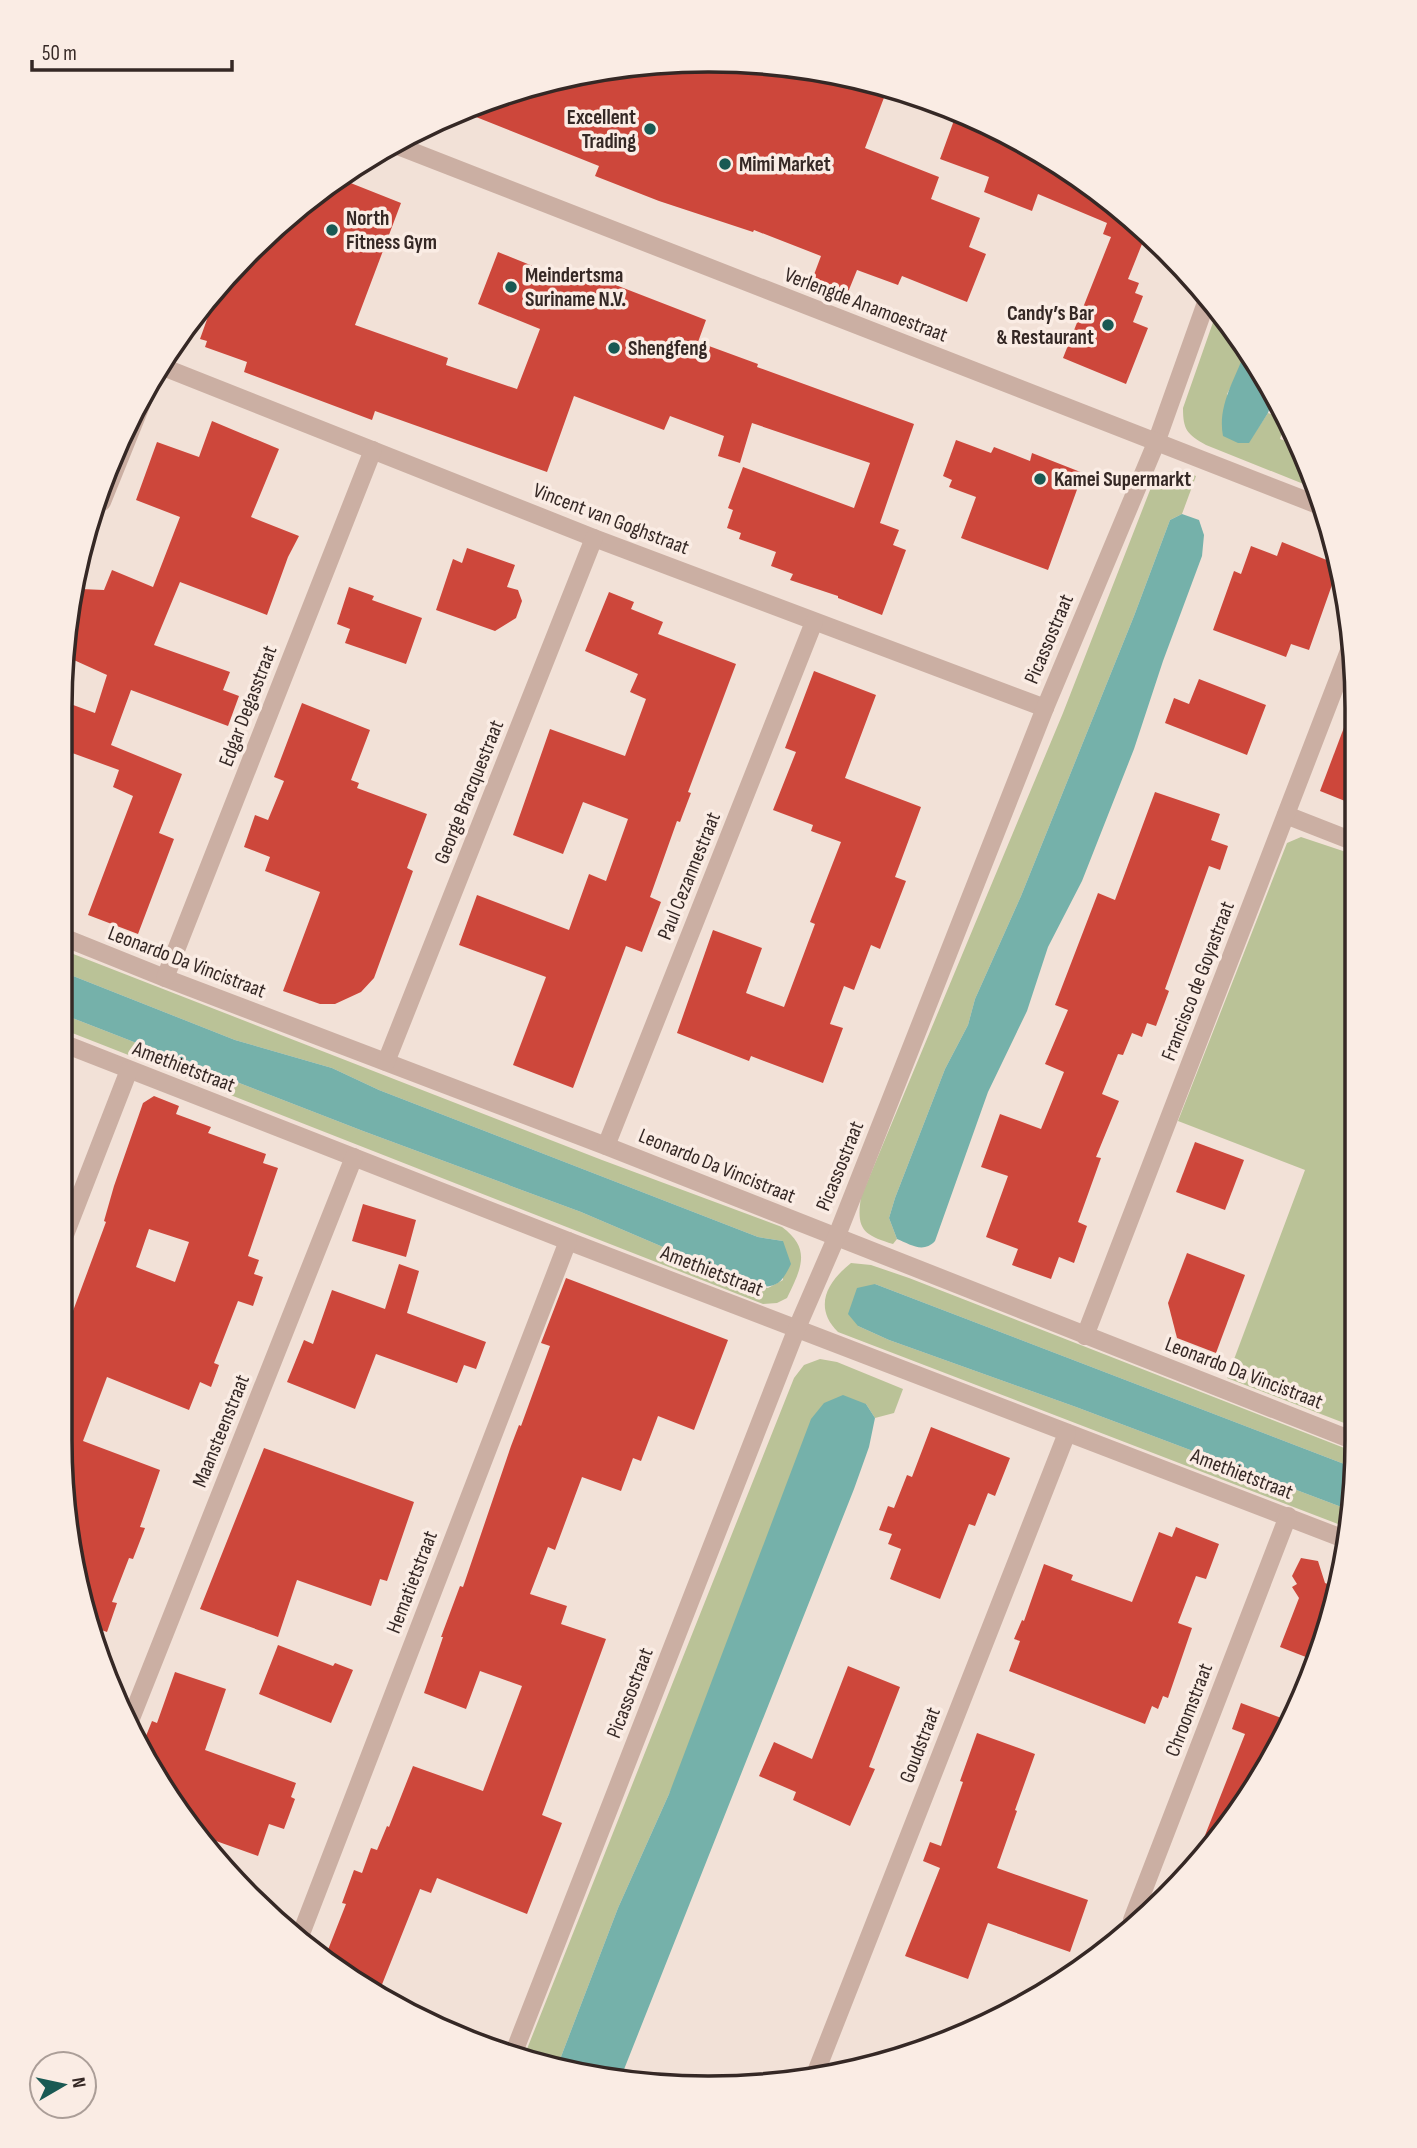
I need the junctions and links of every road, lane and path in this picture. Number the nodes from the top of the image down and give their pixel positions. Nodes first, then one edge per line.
1 (405, 149) edge
2 (1204, 309) edge
3 (170, 370) edge
4 (1156, 443) junction
5 (373, 450) junction
6 (1310, 502) edge
7 (594, 538) junction
8 (814, 622) junction
9 (1344, 664) edge
10 (1045, 708) junction
11 (1286, 815) junction
12 (1345, 838) edge
13 (72, 941) edge
14 (165, 978) junction
15 (72, 1047) edge
16 (386, 1062) junction
17 (129, 1070) junction
18 (606, 1146) junction
19 (354, 1157) junction
20 (72, 1217) edge
21 (836, 1238) junction
22 (568, 1241) junction
23 (797, 1328) junction
24 (1085, 1336) junction
25 (1067, 1433) junction
26 (1345, 1437) edge
27 (1288, 1516) junction
28 (1338, 1536) edge
29 (133, 1713) edge
30 (1135, 1911) edge
31 (303, 1930) edge
32 (516, 2046) edge
33 (818, 2067) edge

1 - 4 street, Verlengde Anamoestraat
2 - 4 street, Picassostraat
3 - 5 street, Vincent van Goghstraat
4 - 6 street, Verlengde Anamoestraat
4 - 10 street, Picassostraat
5 - 7 street, Vincent van Goghstraat
5 - 14 street, Edgar Degasstraat
7 - 8 street, Vincent van Goghstraat
7 - 16 street, George Bracquestraat
8 - 10 street, Vincent van Goghstraat
8 - 18 street, Paul Cezannestraat
9 - 11 street, Francisco de Goyastraat
10 - 21 street, Picassostraat
11 - 12 street
11 - 24 street, Francisco de Goyastraat
13 - 14 street, Leonardo Da Vincistraat
14 - 16 street, Leonardo Da Vincistraat
15 - 17 street, Amethietstraat
16 - 18 street, Leonardo Da Vincistraat
17 - 19 street, Amethietstraat
17 - 20 street
18 - 21 street, Leonardo Da Vincistraat
19 - 22 street, Amethietstraat
19 - 29 street, Maansteenstraat
21 - 23 street, Picassostraat
21 - 24 street, Leonardo Da Vincistraat
22 - 23 street, Amethietstraat
22 - 31 street, Hematietstraat
23 - 25 street, Amethietstraat
23 - 32 street, Picassostraat
24 - 26 street, Leonardo Da Vincistraat
25 - 27 street, Amethietstraat
25 - 33 street, Goudstraat
27 - 28 street, Amethietstraat
27 - 30 street, Chroomstraat

